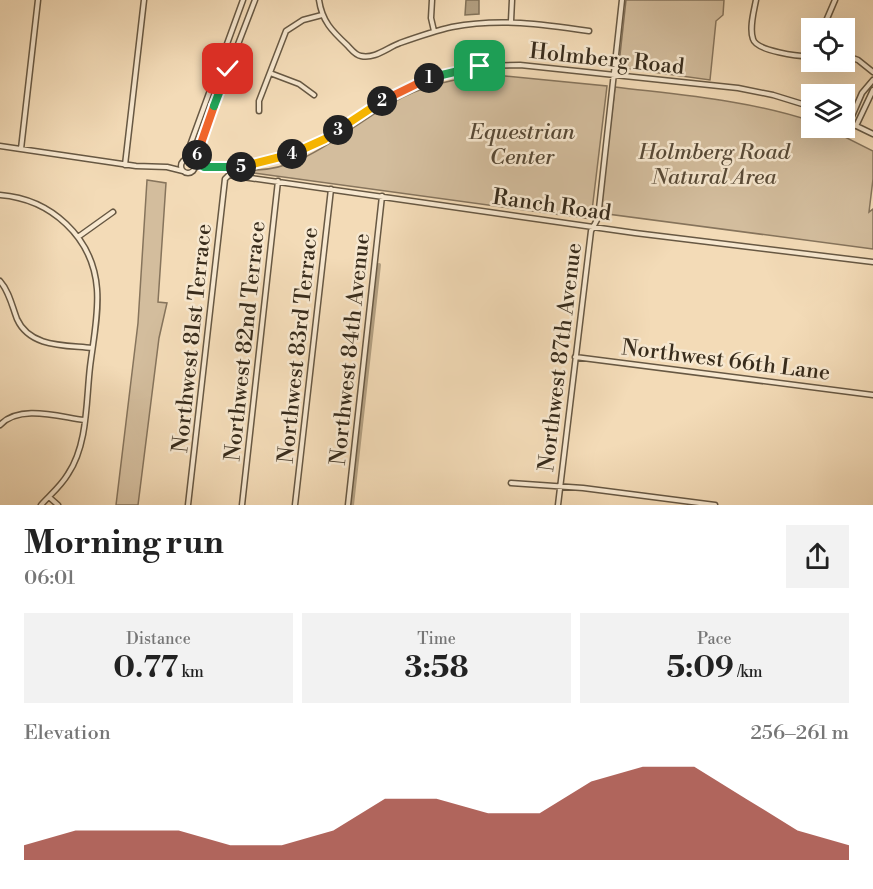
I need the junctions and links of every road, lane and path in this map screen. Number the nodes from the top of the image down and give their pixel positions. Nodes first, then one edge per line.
1 (38, 0) edge
2 (144, 0) edge
3 (243, 0) edge
4 (255, 0) edge
5 (320, 0) edge
6 (432, 0) edge
7 (512, 0) edge
8 (622, 0) edge
9 (756, 0) edge
10 (836, 0) edge
11 (322, 15) junction
12 (828, 18) edge
13 (511, 21) junction
14 (434, 31) junction
15 (589, 31) dead end
16 (801, 55) edge
17 (855, 59) edge
18 (873, 72) edge
19 (270, 73) junction
20 (614, 75) junction
21 (873, 80) edge
22 (873, 90) edge
23 (864, 91) junction
24 (314, 95) dead end
25 (871, 96) junction
26 (801, 104) edge
27 (855, 107) edge
28 (259, 111) dead end
29 (856, 126) joint
30 (873, 134) edge
31 (202, 138) junction
32 (0, 146) edge
33 (21, 149) junction
34 (183, 161) junction
35 (194, 162) junction
36 (125, 165) junction
37 (167, 166) junction
38 (204, 167) junction
39 (183, 171) junction
40 (192, 171) junction
41 (227, 176) joint
42 (278, 181) junction
43 (331, 189) junction
44 (0, 195) edge
45 (382, 196) junction
46 (113, 212) dead end
47 (594, 226) junction
48 (78, 237) junction
49 (873, 261) edge
50 (0, 281) edge
51 (92, 348) junction
52 (575, 357) junction
53 (873, 395) edge
54 (84, 420) junction
55 (0, 425) edge
56 (511, 483) dead end
57 (560, 487) junction
58 (49, 496) junction
59 (41, 505) edge
60 (58, 505) edge
61 (188, 505) edge
62 (242, 505) edge
63 (295, 505) edge
64 (348, 505) edge
65 (558, 505) edge
66 (715, 505) edge

1 - 33 street
2 - 36 street
3 - 34 street
4 - 31 street
5 - 11 street
6 - 14 street
7 - 13 street
8 - 20 street, Northwest 87th Avenue
9 - 16 street
10 - 12 street
11 - 14 street
11 - 19 street
13 - 14 street
13 - 15 street
17 - 18 street
19 - 24 street
19 - 28 street
20 - 26 street, Holmberg Road
20 - 38 street, Holmberg Road
20 - 47 street, Northwest 87th Avenue
21 - 23 street
22 - 25 street
23 - 25 street
23 - 27 street
25 - 29 street
29 - 30 street
31 - 35 street
31 - 38 street
32 - 33 street
33 - 36 street
34 - 35 street
34 - 37 street
34 - 39 street
35 - 38 street, Holmberg Road
35 - 40 street
36 - 37 street
37 - 39 street
38 - 40 street, Holmberg Road
39 - 40 street
41 - 42 street, Ranch Road
41 - 61 street, Northwest 81st Terrace
42 - 43 street, Ranch Road
42 - 62 street, Northwest 82nd Terrace
43 - 45 street, Ranch Road
43 - 63 street, Northwest 83rd Terrace
44 - 48 street
45 - 47 street, Ranch Road
45 - 64 street, Northwest 84th Avenue
46 - 48 street
47 - 49 street, Ranch Road
47 - 52 street, Northwest 87th Avenue
48 - 51 street
50 - 51 street
51 - 54 street
52 - 53 street, Northwest 66th Lane
52 - 57 street, Northwest 87th Avenue
54 - 55 street
54 - 58 street
56 - 57 street
57 - 65 street, Northwest 87th Avenue
57 - 66 street
58 - 59 street
58 - 60 street

